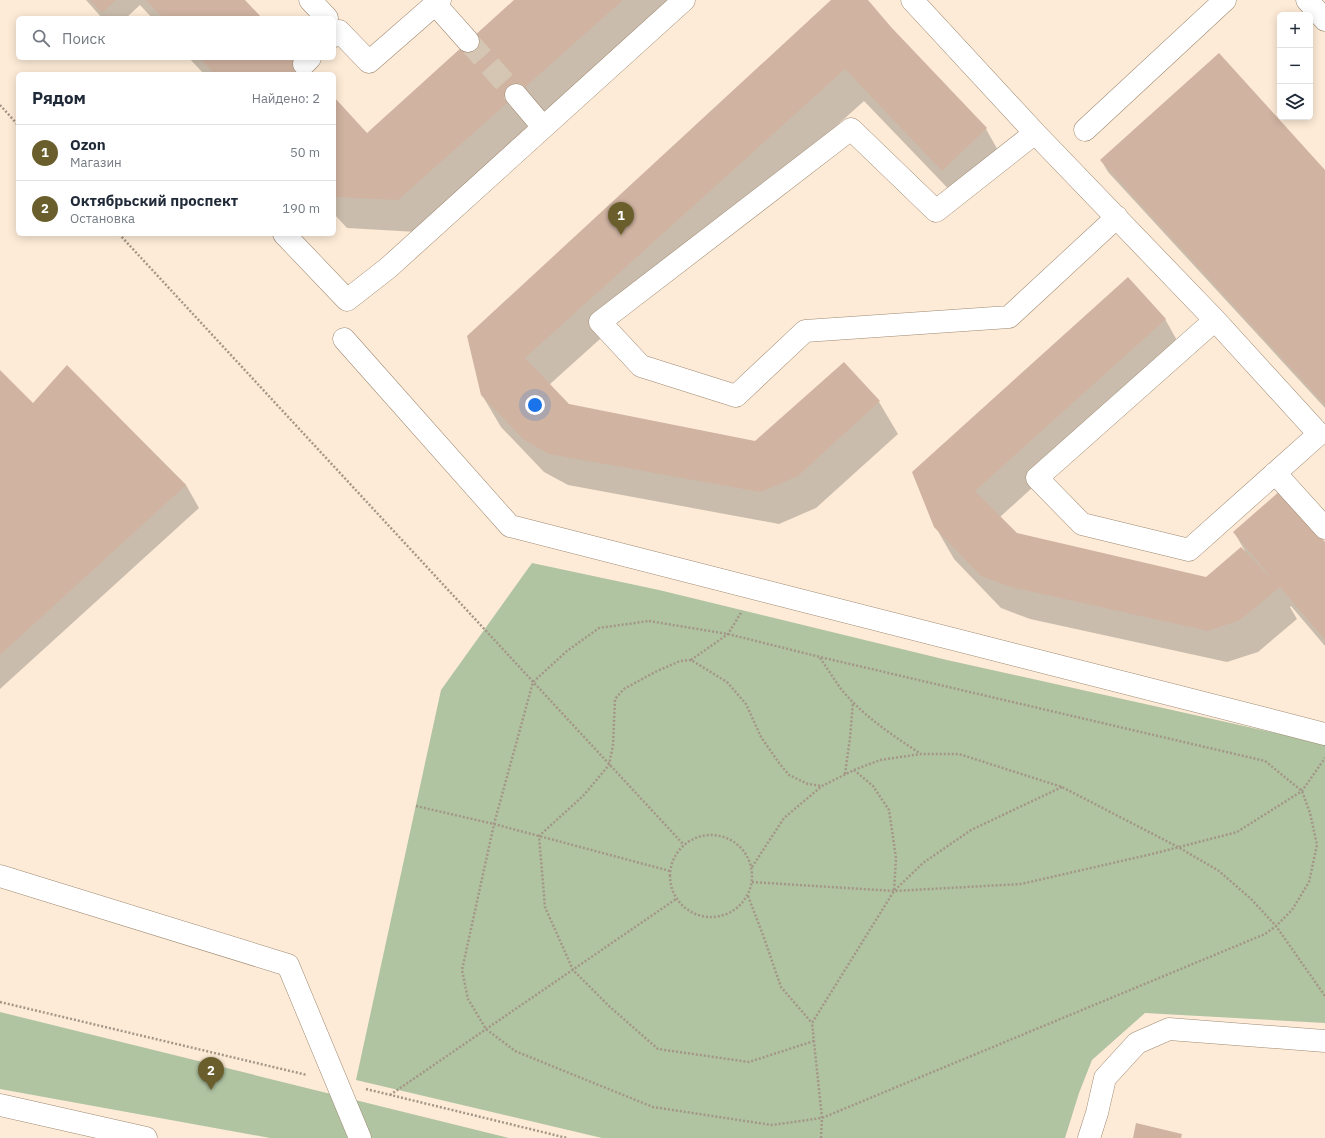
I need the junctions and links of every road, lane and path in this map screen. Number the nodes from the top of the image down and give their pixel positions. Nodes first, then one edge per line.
1 (310, 0) edge
2 (684, 0) edge
3 (912, 0) edge
4 (1225, 0) edge
5 (1307, 0) edge
6 (437, 2) edge
7 (324, 16) edge
8 (1325, 20) edge
9 (336, 30) edge
10 (468, 41) tunnel mouth
11 (516, 95) tunnel mouth
12 (0, 105) edge
13 (16, 123) edge
14 (543, 127) junction
15 (1085, 130) dead end
16 (1035, 133) junction
17 (1117, 217) junction
18 (121, 236) edge
19 (286, 236) edge
20 (1215, 320) junction
21 (344, 339) dead end
22 (1275, 473) junction
23 (1325, 528) edge
24 (756, 589) junction
25 (728, 634) junction
26 (820, 657) junction
27 (691, 660) junction
28 (533, 682) junction
29 (853, 701) junction
30 (1325, 734) edge
31 (920, 754) junction
32 (1325, 758) edge
33 (609, 765) junction
34 (854, 770) junction
35 (845, 775) junction
36 (822, 786) junction
37 (1062, 787) junction
38 (1302, 791) junction
39 (416, 806) dead end
40 (494, 824) junction
41 (539, 836) junction
42 (684, 845) junction
43 (1178, 847) junction
44 (752, 868) junction
45 (670, 870) junction
46 (0, 876) edge
47 (752, 882) junction
48 (894, 891) junction
49 (748, 896) junction
50 (676, 899) junction
51 (1276, 926) junction
52 (573, 970) junction
53 (1325, 996) edge
54 (0, 1002) edge
55 (812, 1022) junction
56 (486, 1029) junction
57 (814, 1041) junction
58 (1325, 1041) edge
59 (338, 1083) junction
60 (390, 1095) junction
61 (0, 1105) edge
62 (822, 1118) junction
63 (146, 1138) edge
64 (360, 1138) edge
65 (567, 1138) edge
66 (821, 1138) edge
67 (1089, 1138) edge

1 - 7 street
2 - 14 street
3 - 16 street
4 - 15 street
5 - 8 street
6 - 9 street
6 - 10 street
11 - 14 street
12 - 13 path
14 - 19 street
16 - 17 street
16 - 17 street
17 - 20 street
18 - 28 path
20 - 22 street
20 - 22 street
21 - 24 street
22 - 23 street
24 - 25 path
24 - 30 street
25 - 26 path
25 - 27 path
25 - 28 path
26 - 29 path
26 - 38 path
27 - 33 path
27 - 36 path
28 - 33 path
28 - 40 path
29 - 31 path
29 - 35 path
31 - 34 path
31 - 37 path
32 - 38 path
33 - 41 path
33 - 42 path
34 - 35 path
34 - 48 path
35 - 36 path
36 - 44 path
37 - 43 path
37 - 48 path
38 - 43 path
38 - 51 path
39 - 40 path
40 - 41 path
40 - 56 path
41 - 45 path
41 - 52 path
42 - 44 path
42 - 45 path
43 - 48 path
43 - 51 path
44 - 47 path
45 - 50 path
46 - 59 street
47 - 48 path
47 - 49 path
48 - 55 path
49 - 50 path
49 - 55 path
50 - 52 path
51 - 53 path
51 - 62 path
52 - 56 path
52 - 57 path
54 - 59 path
55 - 57 path
56 - 60 path
56 - 62 path
57 - 62 path
58 - 67 street
59 - 60 path
59 - 64 street
60 - 65 path
61 - 63 street
62 - 66 path

